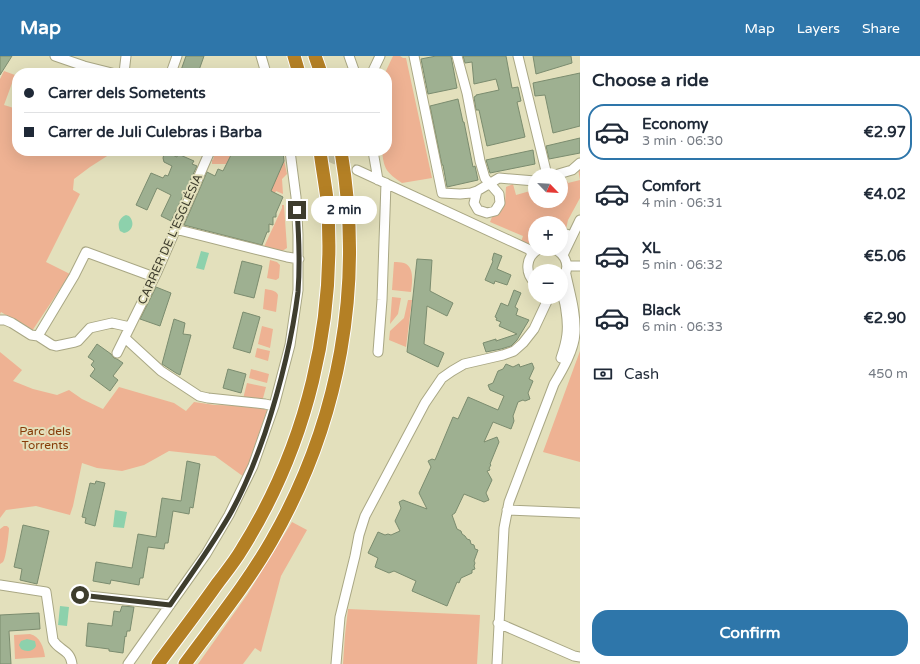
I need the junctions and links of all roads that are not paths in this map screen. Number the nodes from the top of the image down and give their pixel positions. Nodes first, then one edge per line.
1 (55, 56) edge
2 (126, 56) edge
3 (177, 56) edge
4 (261, 56) edge
5 (294, 56) edge
6 (316, 56) edge
7 (349, 56) edge
8 (380, 56) edge
9 (414, 56) edge
10 (457, 56) edge
11 (518, 56) edge
12 (92, 68) edge
13 (125, 68) edge
14 (173, 68) edge
15 (265, 68) edge
16 (298, 68) edge
17 (320, 68) edge
18 (353, 68) edge
19 (374, 68) edge
20 (208, 156) edge
21 (291, 156) edge
22 (321, 156) edge
23 (342, 156) edge
24 (374, 156) edge
25 (580, 163) edge
26 (545, 168) edge
27 (357, 170) tunnel mouth
28 (568, 171) edge
29 (528, 180) edge
30 (382, 182) junction
31 (490, 184) junction
32 (477, 191) junction
33 (580, 220) edge
34 (175, 229) junction
35 (568, 235) edge
36 (572, 236) junction
37 (568, 241) edge
38 (528, 248) edge
39 (299, 259) junction
40 (580, 266) edge
41 (568, 272) edge
42 (154, 277) junction
43 (568, 287) edge
44 (546, 304) edge
45 (565, 304) edge
46 (574, 313) junction
47 (0, 320) edge
48 (580, 321) edge
49 (130, 327) junction
50 (38, 336) junction
51 (124, 338) junction
52 (576, 344) edge
53 (378, 352) dead end
54 (117, 353) dead end
55 (554, 384) junction
56 (274, 406) junction
57 (507, 510) junction
58 (580, 513) edge
59 (0, 585) edge
60 (80, 595) dead end
61 (170, 605) junction
62 (498, 623) junction
63 (580, 657) edge
64 (159, 662) edge
65 (72, 664) edge
66 (128, 664) edge
67 (185, 664) edge
68 (336, 664) edge
69 (496, 664) edge

1 - 12 street
2 - 13 street
3 - 14 street
4 - 15 street
5 - 16 highway
6 - 17 highway
7 - 18 street
8 - 19 street
9 - 32 street
10 - 31 street
11 - 26 street
20 - 34 street, CARRER DE L'ESGLÉSIA
21 - 39 street
22 - 64 highway
23 - 67 highway
24 - 30 street
25 - 28 street
27 - 30 street
29 - 31 street
30 - 38 street
30 - 53 street
31 - 32 street
31 - 32 street
33 - 36 street
34 - 39 street
34 - 42 street, CARRER DE L'ESGLÉSIA
35 - 36 street
36 - 37 street
39 - 56 street
40 - 41 street
42 - 49 street, CARRER DE L'ESGLÉSIA
42 - 50 street
43 - 46 street
44 - 68 street
45 - 55 street
46 - 48 street
46 - 52 street
47 - 50 street
49 - 50 street
49 - 51 street, CARRER DE L'ESGLÉSIA
51 - 54 street, CARRER DE L'ESGLÉSIA
51 - 56 street
52 - 55 street
55 - 57 street
56 - 61 street
57 - 58 street
57 - 62 street
59 - 65 street
60 - 61 street
61 - 66 street
62 - 63 street
62 - 69 street

